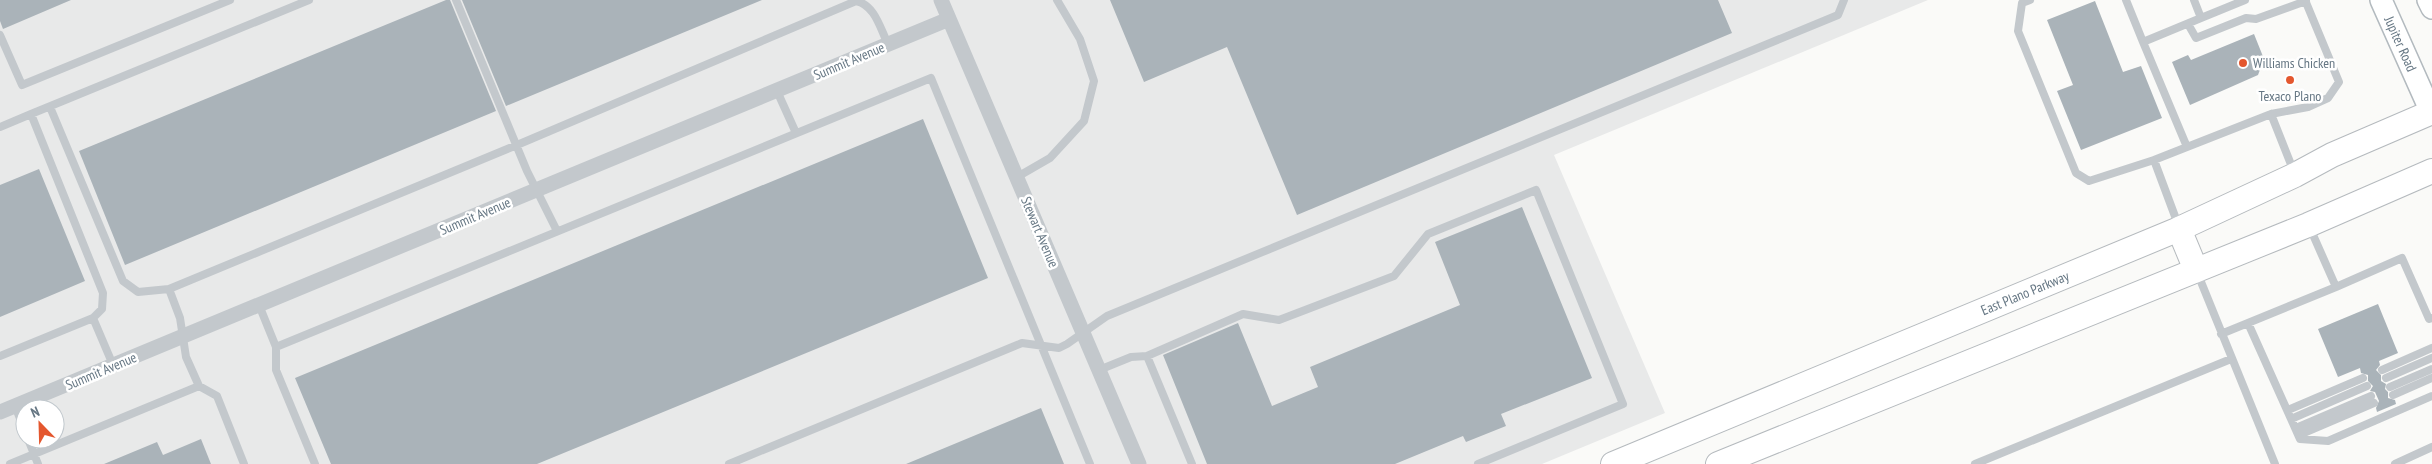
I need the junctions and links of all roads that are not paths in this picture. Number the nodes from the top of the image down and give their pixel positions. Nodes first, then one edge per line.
1 (230, 0) edge
2 (309, 0) edge
3 (456, 0) edge
4 (941, 0) edge
5 (1057, 0) edge
6 (1844, 0) edge
7 (2030, 0) edge
8 (2126, 0) edge
9 (2194, 0) edge
10 (2245, 0) edge
11 (2381, 0) edge
12 (2428, 0) edge
13 (2306, 1) edge
14 (2432, 8) edge
15 (2201, 18) junction
16 (949, 19) junction
17 (2188, 24) junction
18 (0, 35) edge
19 (2143, 42) junction
20 (888, 44) junction
21 (777, 91) junction
22 (50, 107) junction
23 (2432, 113) edge
24 (31, 114) junction
25 (2271, 114) junction
26 (0, 127) edge
27 (796, 133) junction
28 (517, 145) junction
29 (2187, 147) junction
30 (2154, 160) junction
31 (2432, 171) edge
32 (2295, 175) junction
33 (1017, 177) junction
34 (538, 190) junction
35 (2308, 225) junction
36 (2179, 229) junction
37 (558, 231) junction
38 (2196, 270) junction
39 (2336, 287) junction
40 (169, 289) junction
41 (259, 305) junction
42 (93, 318) junction
43 (2431, 321) edge
44 (2248, 323) junction
45 (1083, 332) junction
46 (2221, 334) junction
47 (183, 337) junction
48 (1041, 345) junction
49 (276, 347) junction
50 (2432, 348) edge
51 (0, 356) edge
52 (1147, 356) junction
53 (2432, 358) edge
54 (2231, 359) junction
55 (113, 365) junction
56 (2432, 369) edge
57 (1099, 370) junction
58 (2382, 370) dead end
59 (2364, 378) dead end
60 (2386, 378) dead end
61 (2432, 378) edge
62 (199, 386) junction
63 (2367, 386) dead end
64 (2432, 396) edge
65 (32, 399) edge
66 (2372, 400) dead end
67 (15, 406) edge
68 (2288, 410) junction
69 (0, 412) edge
70 (2291, 419) junction
71 (2297, 432) junction
72 (2432, 447) edge
73 (32, 449) edge
74 (34, 454) junction
75 (10, 464) edge
76 (38, 464) edge
77 (244, 464) edge
78 (315, 464) edge
79 (729, 464) edge
80 (1090, 464) edge
81 (1140, 464) edge
82 (1192, 464) edge
83 (1478, 464) edge
84 (1613, 464) edge
85 (1718, 464) edge
86 (1975, 464) edge
87 (2275, 464) edge
88 (2395, 464) edge

1 - 18 lane
2 - 22 lane
3 - 28 lane
4 - 16 street, Stewart Avenue
5 - 33 lane
6 - 45 lane
7 - 30 lane
8 - 19 lane
9 - 15 lane
10 - 15 lane
11 - 23 main road, Jupiter Road
12 - 14 main road
13 - 17 lane
13 - 25 lane
15 - 17 lane
16 - 20 street, Summit Avenue
16 - 33 street, Stewart Avenue
17 - 19 lane
19 - 29 lane
20 - 21 street, Summit Avenue
20 - 28 lane
21 - 27 lane
21 - 34 street, Summit Avenue
22 - 24 lane
22 - 40 lane
23 - 32 main road, East Plano Parkway
24 - 26 lane
24 - 42 lane
25 - 29 lane
25 - 32 lane
27 - 37 lane
27 - 48 lane
28 - 34 lane
28 - 40 lane
29 - 30 lane
30 - 36 lane
31 - 35 main road
32 - 36 main road, East Plano Parkway
33 - 45 street, Stewart Avenue
34 - 37 lane
34 - 41 street, Summit Avenue
35 - 38 main road
35 - 39 lane
36 - 38 main road
36 - 84 main road, East Plano Parkway
37 - 49 lane
38 - 46 lane
38 - 85 main road
39 - 43 lane
39 - 44 lane
40 - 47 lane
41 - 47 street, Summit Avenue
41 - 49 lane
42 - 51 lane
42 - 55 lane
44 - 46 lane
44 - 68 lane
45 - 48 lane
45 - 57 street, Stewart Avenue
46 - 54 lane
47 - 55 street, Summit Avenue
47 - 62 lane
48 - 79 lane
48 - 80 lane
49 - 78 lane
50 - 58 lane
52 - 57 lane
52 - 82 lane
52 - 83 lane
53 - 60 lane
54 - 86 lane
54 - 87 lane
55 - 65 street, Summit Avenue
56 - 61 lane
57 - 81 street, Stewart Avenue
59 - 68 lane
62 - 74 lane
62 - 77 lane
63 - 70 lane
64 - 71 lane
66 - 71 lane
67 - 69 street, Summit Avenue
68 - 70 lane
70 - 71 lane
72 - 88 lane
73 - 74 lane
74 - 75 lane
74 - 76 lane

